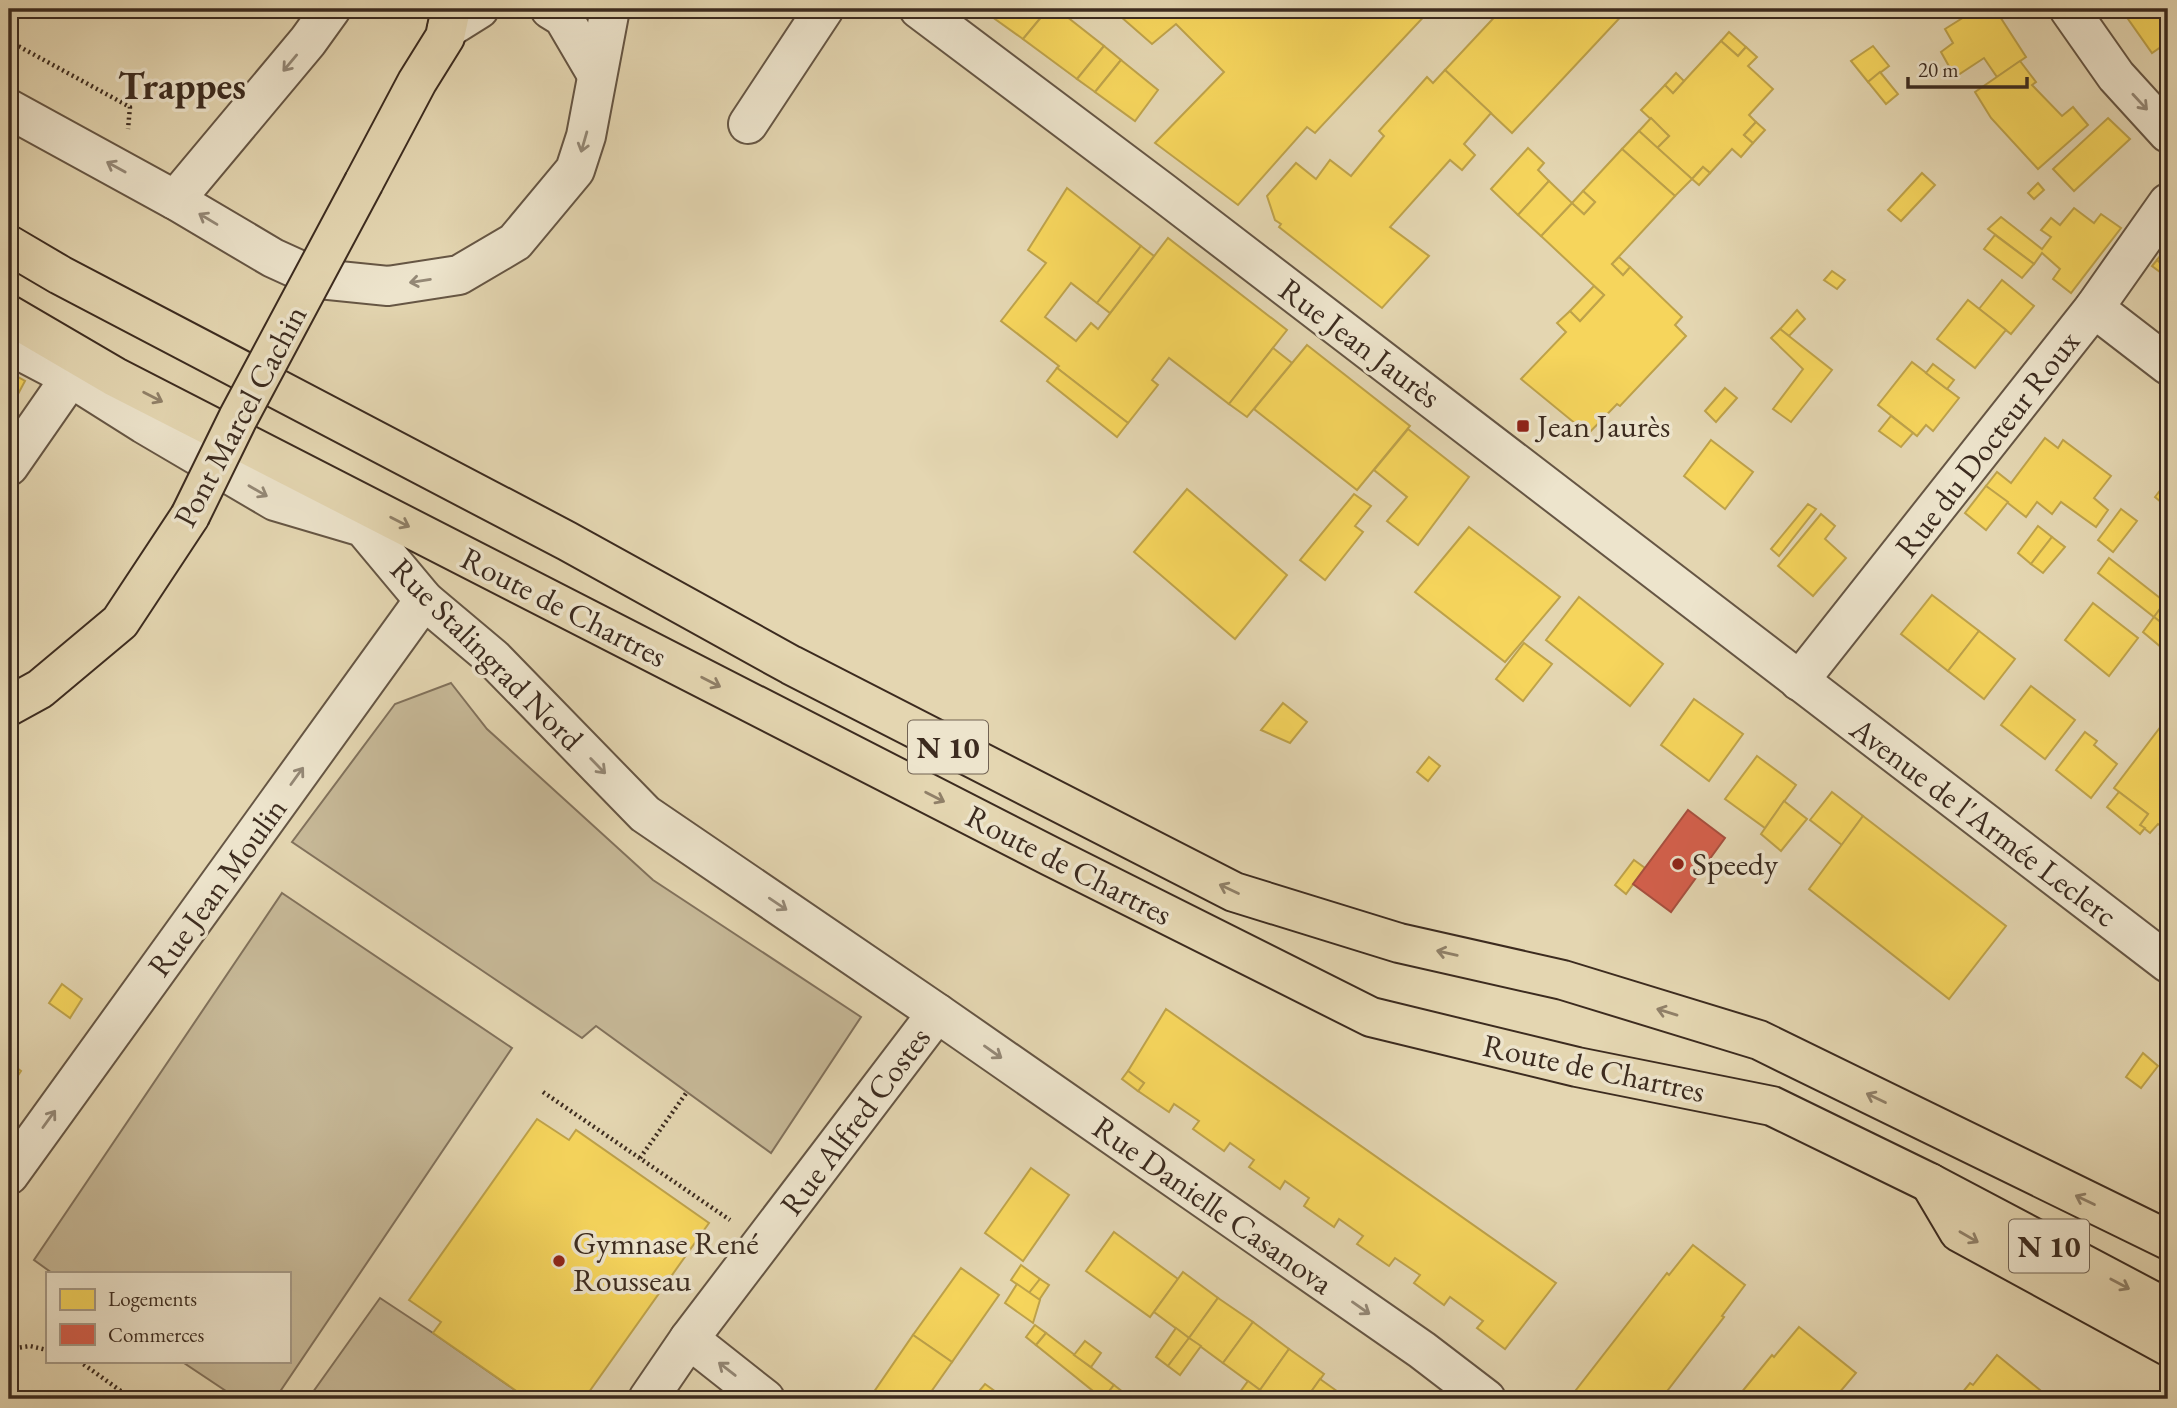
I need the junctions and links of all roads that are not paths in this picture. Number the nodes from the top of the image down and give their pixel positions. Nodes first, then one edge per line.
1 (331, 9) edge
2 (479, 9) edge
3 (550, 9) edge
4 (610, 9) edge
5 (824, 9) edge
6 (919, 9) edge
7 (2069, 9) edge
8 (442, 16) edge
9 (597, 75) junction
10 (9, 109) edge
11 (748, 124) dead end
12 (2168, 133) edge
13 (176, 200) junction
14 (2168, 203) edge
15 (9, 244) edge
16 (2094, 308) junction
17 (9, 314) edge
18 (9, 345) edge
19 (2168, 365) edge
20 (68, 376) junction
21 (9, 466) edge
22 (424, 600) junction
23 (1800, 681) junction
24 (9, 706) edge
25 (2168, 963) edge
26 (937, 1013) junction
27 (9, 1175) edge
28 (1930, 1183) junction
29 (2168, 1240) edge
30 (2168, 1309) edge
31 (689, 1339) junction
32 (2168, 1346) edge
33 (648, 1399) edge
34 (765, 1399) edge
35 (1486, 1399) edge

1 -> 13 street
2 - 8 street
3 - 9 street
4 - 9 street
5 - 11 street
6 - 23 street, Rue Jean Jaurès
7 -> 12 street
8 - 24 main road, Pont Marcel Cachin, bridge
9 -> 13 street
13 -> 10 street
14 - 16 street, Rue du Docteur Roux
29 -> 15 main road, Route de Chartres / N 10
16 - 19 street
16 - 23 street, Rue du Docteur Roux
17 -> 28 main road, Route de Chartres / N 10
18 - 20 street, Rue Stalingrad Nord
20 - 21 street
20 -> 22 street, Rue Stalingrad Nord
22 -> 26 street, Rue Stalingrad Nord
27 -> 22 street, Rue Jean Moulin
23 - 25 street, Avenue de l'Armée Leclerc
26 - 31 street, Rue Alfred Costes
26 -> 35 street, Rue Danielle Casanova
28 -> 30 main road, Route de Chartres / N 10
28 -> 32 main road
31 - 33 street, Rue Alfred Costes
34 -> 31 street

